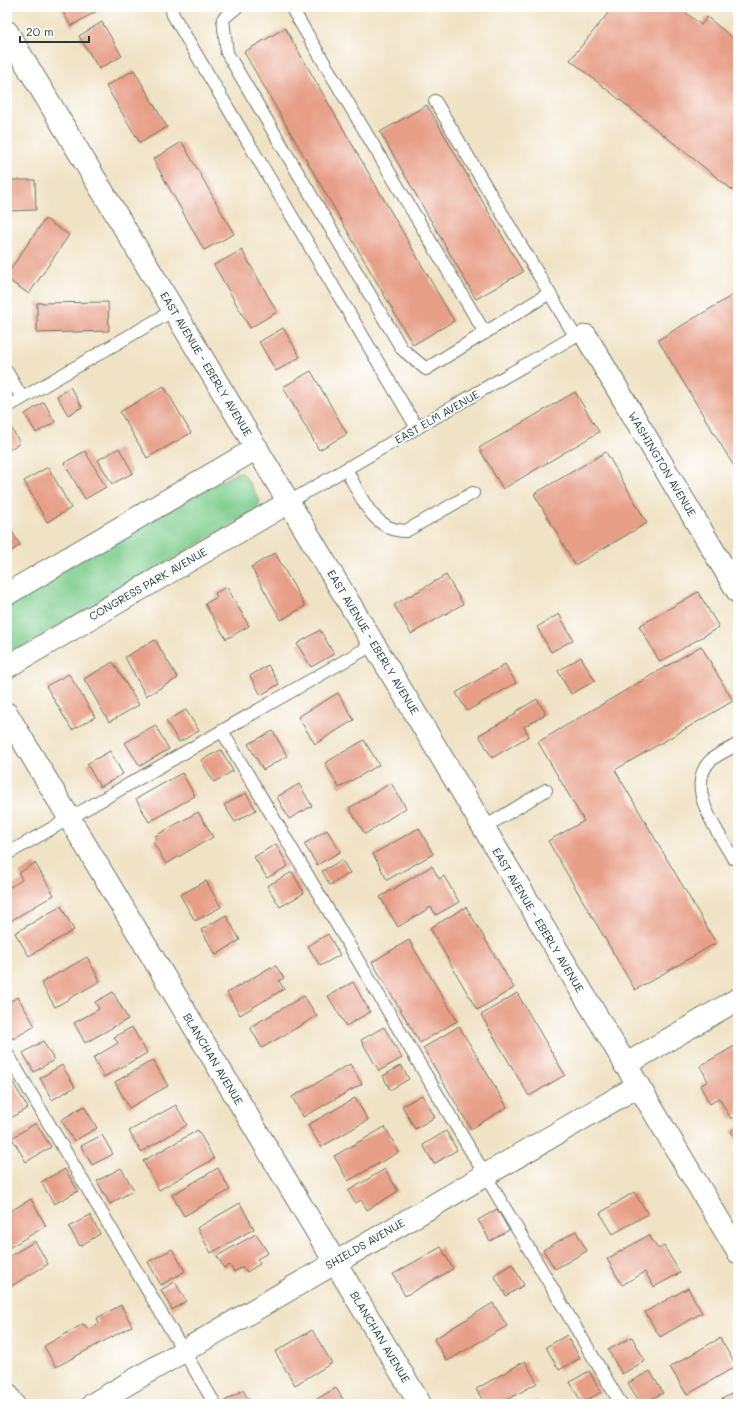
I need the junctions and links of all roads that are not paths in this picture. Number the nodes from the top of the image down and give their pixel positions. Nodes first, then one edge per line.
1 (171, 7) edge
2 (237, 7) edge
3 (291, 7) edge
4 (7, 32) edge
5 (435, 101) dead end
6 (548, 294) junction
7 (174, 310) junction
8 (485, 333) junction
9 (580, 336) junction
10 (7, 372) edge
11 (22, 398) junction
12 (7, 406) edge
13 (417, 428) junction
14 (257, 448) junction
15 (346, 469) junction
16 (473, 493) dead end
17 (289, 502) junction
18 (737, 588) edge
19 (7, 594) edge
20 (374, 644) junction
21 (7, 667) edge
22 (7, 714) edge
23 (222, 730) junction
24 (738, 744) edge
25 (546, 790) dead end
26 (69, 818) junction
27 (483, 828) junction
28 (7, 854) edge
29 (734, 858) dead end
30 (738, 999) edge
31 (7, 1053) edge
32 (625, 1065) junction
33 (638, 1086) junction
34 (485, 1176) junction
35 (738, 1252) edge
36 (335, 1262) junction
37 (184, 1352) junction
38 (7, 1394) edge
39 (13, 1404) edge
40 (93, 1404) edge
41 (215, 1404) edge
42 (420, 1404) edge
43 (621, 1404) edge

1 - 13 lane
2 - 8 lane
3 - 8 lane
4 - 7 street, EAST AVENUE - EBERLY AVENUE
5 - 6 lane
6 - 8 lane
6 - 9 lane
7 - 11 lane
7 - 14 street, EAST AVENUE - EBERLY AVENUE
9 - 13 lane, EAST ELM AVENUE
9 - 18 street, WASHINGTON AVENUE
10 - 11 lane
11 - 12 lane
13 - 15 lane, EAST ELM AVENUE
14 - 17 street, EAST AVENUE - EBERLY AVENUE
14 - 19 street
15 - 16 lane
15 - 17 lane, EAST ELM AVENUE
17 - 20 street, EAST AVENUE - EBERLY AVENUE
17 - 21 street, CONGRESS PARK AVENUE
20 - 23 lane
20 - 27 street, EAST AVENUE - EBERLY AVENUE
22 - 26 street, BLANCHAN AVENUE
23 - 26 lane
23 - 34 lane
24 - 29 lane
25 - 27 lane
26 - 28 lane
26 - 36 street, BLANCHAN AVENUE
27 - 32 street, EAST AVENUE - EBERLY AVENUE
30 - 32 street
31 - 37 lane
32 - 33 street, EAST AVENUE - EBERLY AVENUE
33 - 34 street, SHIELDS AVENUE
33 - 35 street, EAST AVENUE - EBERLY AVENUE
34 - 36 street, SHIELDS AVENUE
34 - 43 lane
36 - 37 street, SHIELDS AVENUE
36 - 42 street, BLANCHAN AVENUE
37 - 40 street, SHIELDS AVENUE
37 - 41 lane
38 - 39 street

